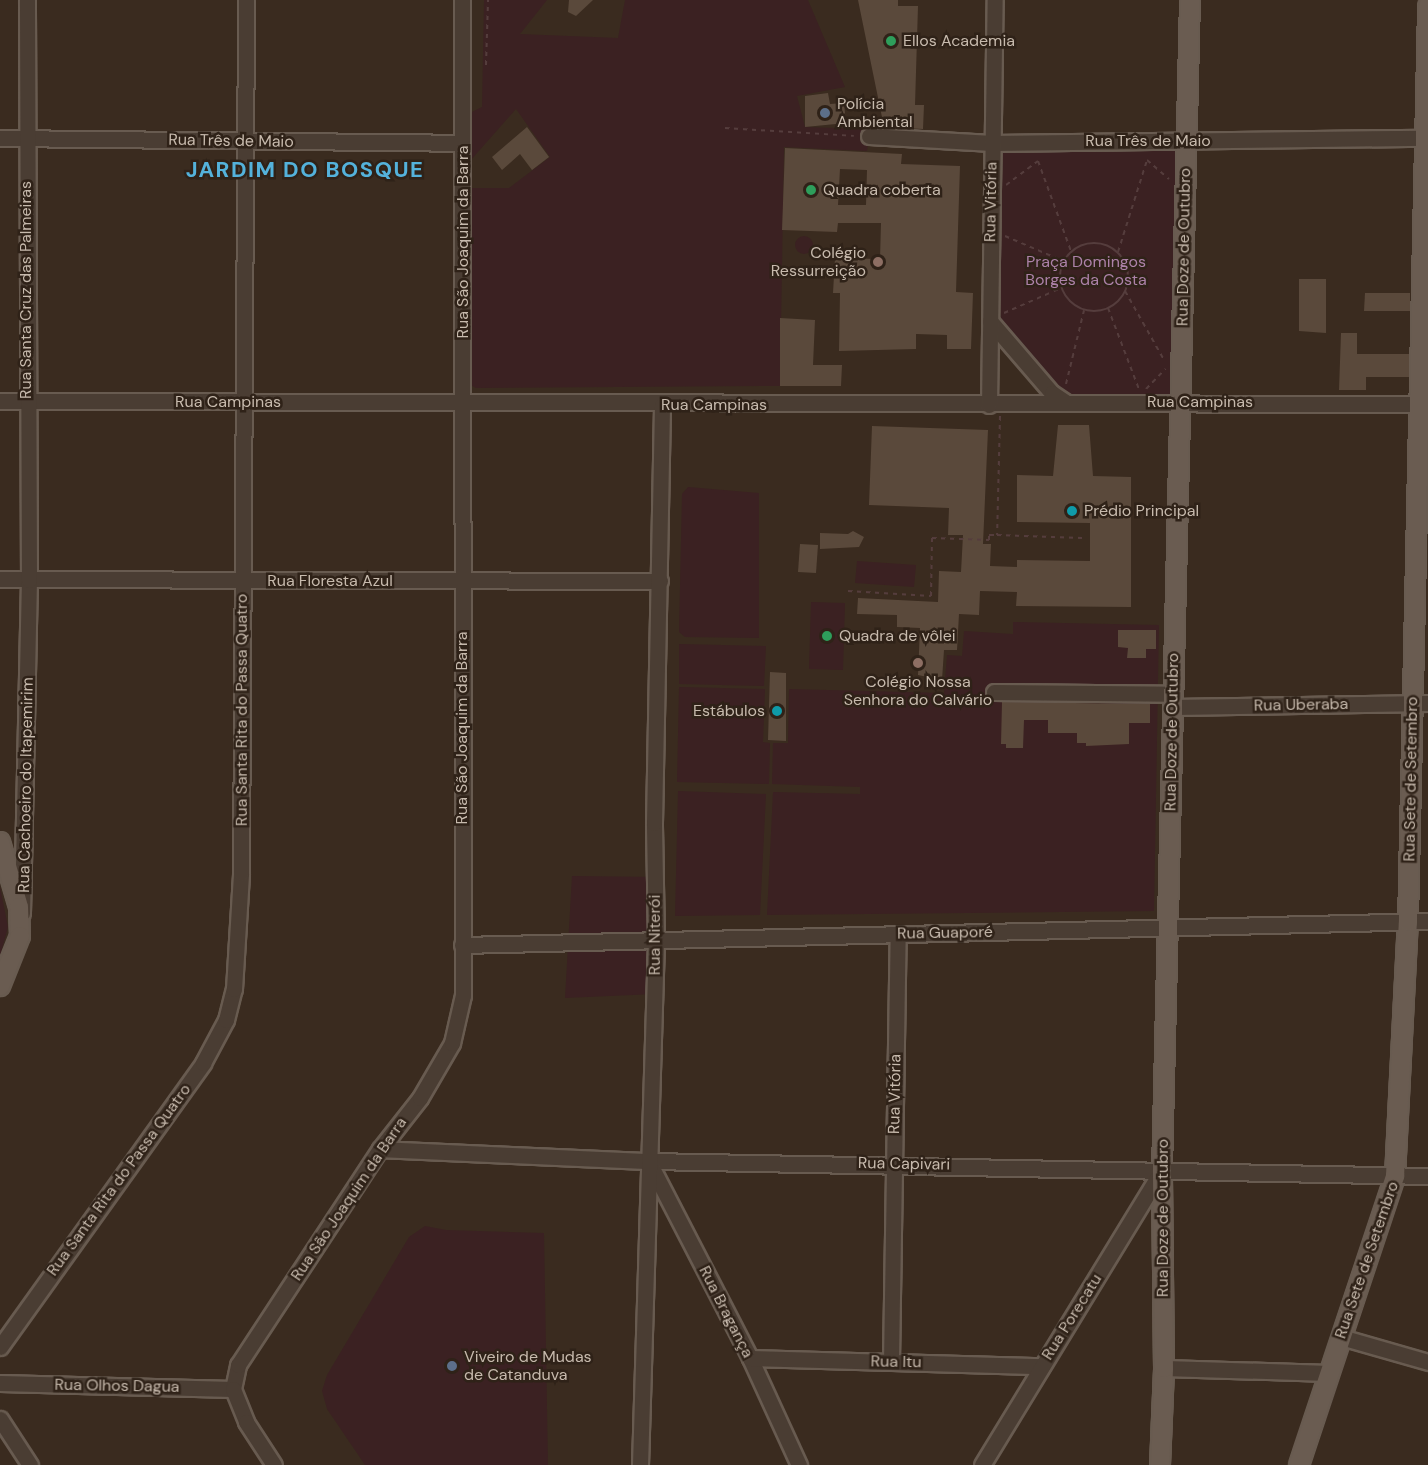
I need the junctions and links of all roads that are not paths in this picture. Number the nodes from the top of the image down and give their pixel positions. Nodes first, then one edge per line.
1 (27, 0) edge
2 (246, 0) edge
3 (462, 0) edge
4 (995, 0) edge
5 (1190, 0) edge
6 (1428, 6) edge
7 (869, 136) road end
8 (0, 138) edge
9 (27, 138) junction
10 (1426, 138) edge
11 (1186, 141) junction
12 (246, 142) junction
13 (462, 143) junction
14 (992, 143) junction
15 (994, 318) junction
16 (1065, 398) junction
17 (0, 401) edge
18 (464, 401) junction
19 (1180, 401) junction
20 (26, 402) junction
21 (244, 402) junction
22 (995, 404) junction
23 (1424, 404) edge
24 (662, 405) junction
25 (0, 579) edge
26 (29, 580) junction
27 (462, 580) junction
28 (660, 581) junction
29 (243, 582) junction
30 (994, 692) dead end
31 (1173, 701) junction
32 (1420, 703) edge
33 (0, 842) edge
34 (1428, 921) edge
35 (1408, 922) junction
36 (1168, 927) junction
37 (898, 934) junction
38 (20, 936) junction
39 (656, 940) junction
40 (462, 945) junction
41 (0, 986) edge
42 (380, 1149) junction
43 (649, 1161) junction
44 (894, 1163) junction
45 (1162, 1170) junction
46 (1395, 1176) junction
47 (1428, 1176) edge
48 (1341, 1337) junction
49 (0, 1347) edge
50 (750, 1358) junction
51 (891, 1361) junction
52 (1428, 1362) edge
53 (1042, 1366) junction
54 (1164, 1368) junction
55 (1329, 1373) junction
56 (0, 1383) edge
57 (233, 1389) junction
58 (0, 1419) edge
59 (30, 1465) edge
60 (273, 1465) edge
61 (640, 1465) edge
62 (799, 1465) edge
63 (982, 1465) edge
64 (1160, 1465) edge
65 (1299, 1465) edge

1 - 9 street, Rua Santa Cruz das Palmeiras
2 - 12 street, Rua Santa Rita do Passa Quatro
3 - 13 street, Rua São Joaquim da Barra
4 - 14 street, Rua Vitória
5 - 11 main road, Rua Doze de Outubro
6 - 10 main road, Rua Sete de Setembro
7 - 14 street, Rua Três de Maio
8 - 9 street, Rua Três de Maio
9 - 12 street, Rua Três de Maio
9 - 20 street, Rua Santa Cruz das Palmeiras
10 - 11 street, Rua Três de Maio
10 - 23 main road, Rua Sete de Setembro
11 - 14 street, Rua Três de Maio
11 - 19 main road, Rua Doze de Outubro
12 - 13 street, Rua Três de Maio
12 - 21 street, Rua Santa Rita do Passa Quatro
13 - 18 street, Rua São Joaquim da Barra
14 - 15 street, Rua Vitória
15 - 16 street
15 - 22 street, Rua Vitória
16 - 19 street, Rua Campinas
16 - 22 street, Rua Campinas
17 - 20 street, Rua Campinas
18 - 21 street, Rua Campinas
18 - 24 street, Rua Campinas
18 - 27 street, Rua São Joaquim da Barra
19 - 23 street, Rua Campinas
19 - 31 main road, Rua Doze de Outubro
20 - 21 street, Rua Campinas
20 - 26 street, Rua Santa Cruz das Palmeiras
21 - 29 street, Rua Santa Rita do Passa Quatro
22 - 24 street, Rua Campinas
23 - 32 main road, Rua Sete de Setembro
24 - 28 street, Rua Niterói
25 - 26 street, Rua Floresta Azul
26 - 29 street, Rua Floresta Azul
26 - 38 street, Rua Cachoeiro do Itapemirim
27 - 28 street, Rua Floresta Azul
27 - 29 street, Rua Floresta Azul
27 - 40 street, Rua São Joaquim da Barra
28 - 39 street, Rua Niterói
29 - 49 street, Rua Santa Rita do Passa Quatro
30 - 31 street, Rua Uberaba
31 - 32 street, Rua Uberaba
31 - 36 main road, Rua Doze de Outubro
32 - 35 main road, Rua Sete de Setembro
33 - 38 main road
34 - 35 street, Rua Guaporé
35 - 36 street, Rua Guaporé
35 - 46 main road, Rua Sete de Setembro
36 - 37 street, Rua Guaporé
36 - 45 main road, Rua Doze de Outubro
37 - 39 street, Rua Guaporé
37 - 44 street, Rua Vitória
38 - 41 main road, Rua Cachoeiro do Itapemirim
39 - 40 street, Rua Guaporé
39 - 43 street, Rua Niterói
40 - 42 street, Rua São Joaquim da Barra
42 - 43 street, Rua Capivari
42 - 57 street, Rua São Joaquim da Barra
43 - 44 street, Rua Capivari
43 - 50 street, Rua Bragança
43 - 61 street, Rua Niterói
44 - 45 street, Rua Capivari
44 - 51 street, Rua Vitória
45 - 46 street, Rua Capivari
45 - 53 street, Rua Porecatu
45 - 54 main road, Rua Doze de Outubro
46 - 47 street, Rua Capivari
46 - 48 main road, Rua Sete de Setembro
48 - 52 street
48 - 55 main road, Rua Sete de Setembro
50 - 51 street, Rua Itu
50 - 62 street, Rua Bragança
51 - 53 street, Rua Itu
53 - 63 street, Rua Porecatu
54 - 55 street
54 - 64 main road, Rua Doze de Outubro
55 - 65 main road, Rua Sete de Setembro
56 - 57 street, Rua Olhos Dagua
57 - 60 street
58 - 59 street

